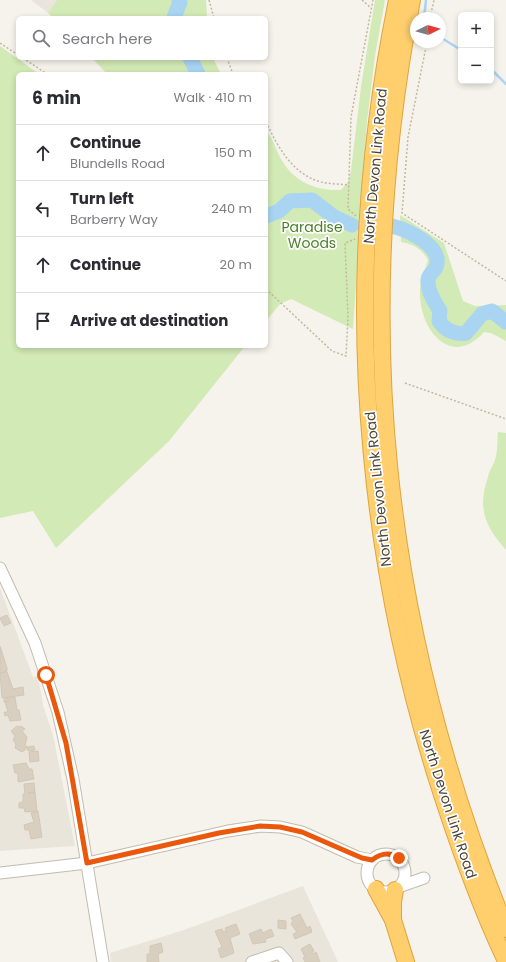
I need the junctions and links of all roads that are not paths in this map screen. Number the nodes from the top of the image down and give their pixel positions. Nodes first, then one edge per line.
1 (397, 0) edge
2 (412, 0) edge
3 (0, 568) edge
4 (340, 849) junction
5 (372, 860) junction
6 (87, 863) junction
7 (405, 867) junction
8 (0, 873) edge
9 (372, 883) junction
10 (398, 888) junction
11 (484, 910) junction
12 (393, 920) junction
13 (506, 929) edge
14 (506, 961) edge
15 (103, 962) edge
16 (252, 962) edge
17 (287, 962) edge
18 (406, 962) edge
19 (500, 962) edge

1 - 11 highway, North Devon Link Road
2 - 13 highway, North Devon Link Road
3 - 6 street
4 - 5 street
4 - 6 street
4 - 9 street
5 - 7 street
5 - 9 street
6 - 8 street
6 - 15 street
7 - 10 street
7 - 10 street
9 - 10 street
9 - 12 highway
10 - 12 highway
11 - 14 highway, North Devon Link Road
11 - 19 highway
12 - 18 highway
16 - 17 street

